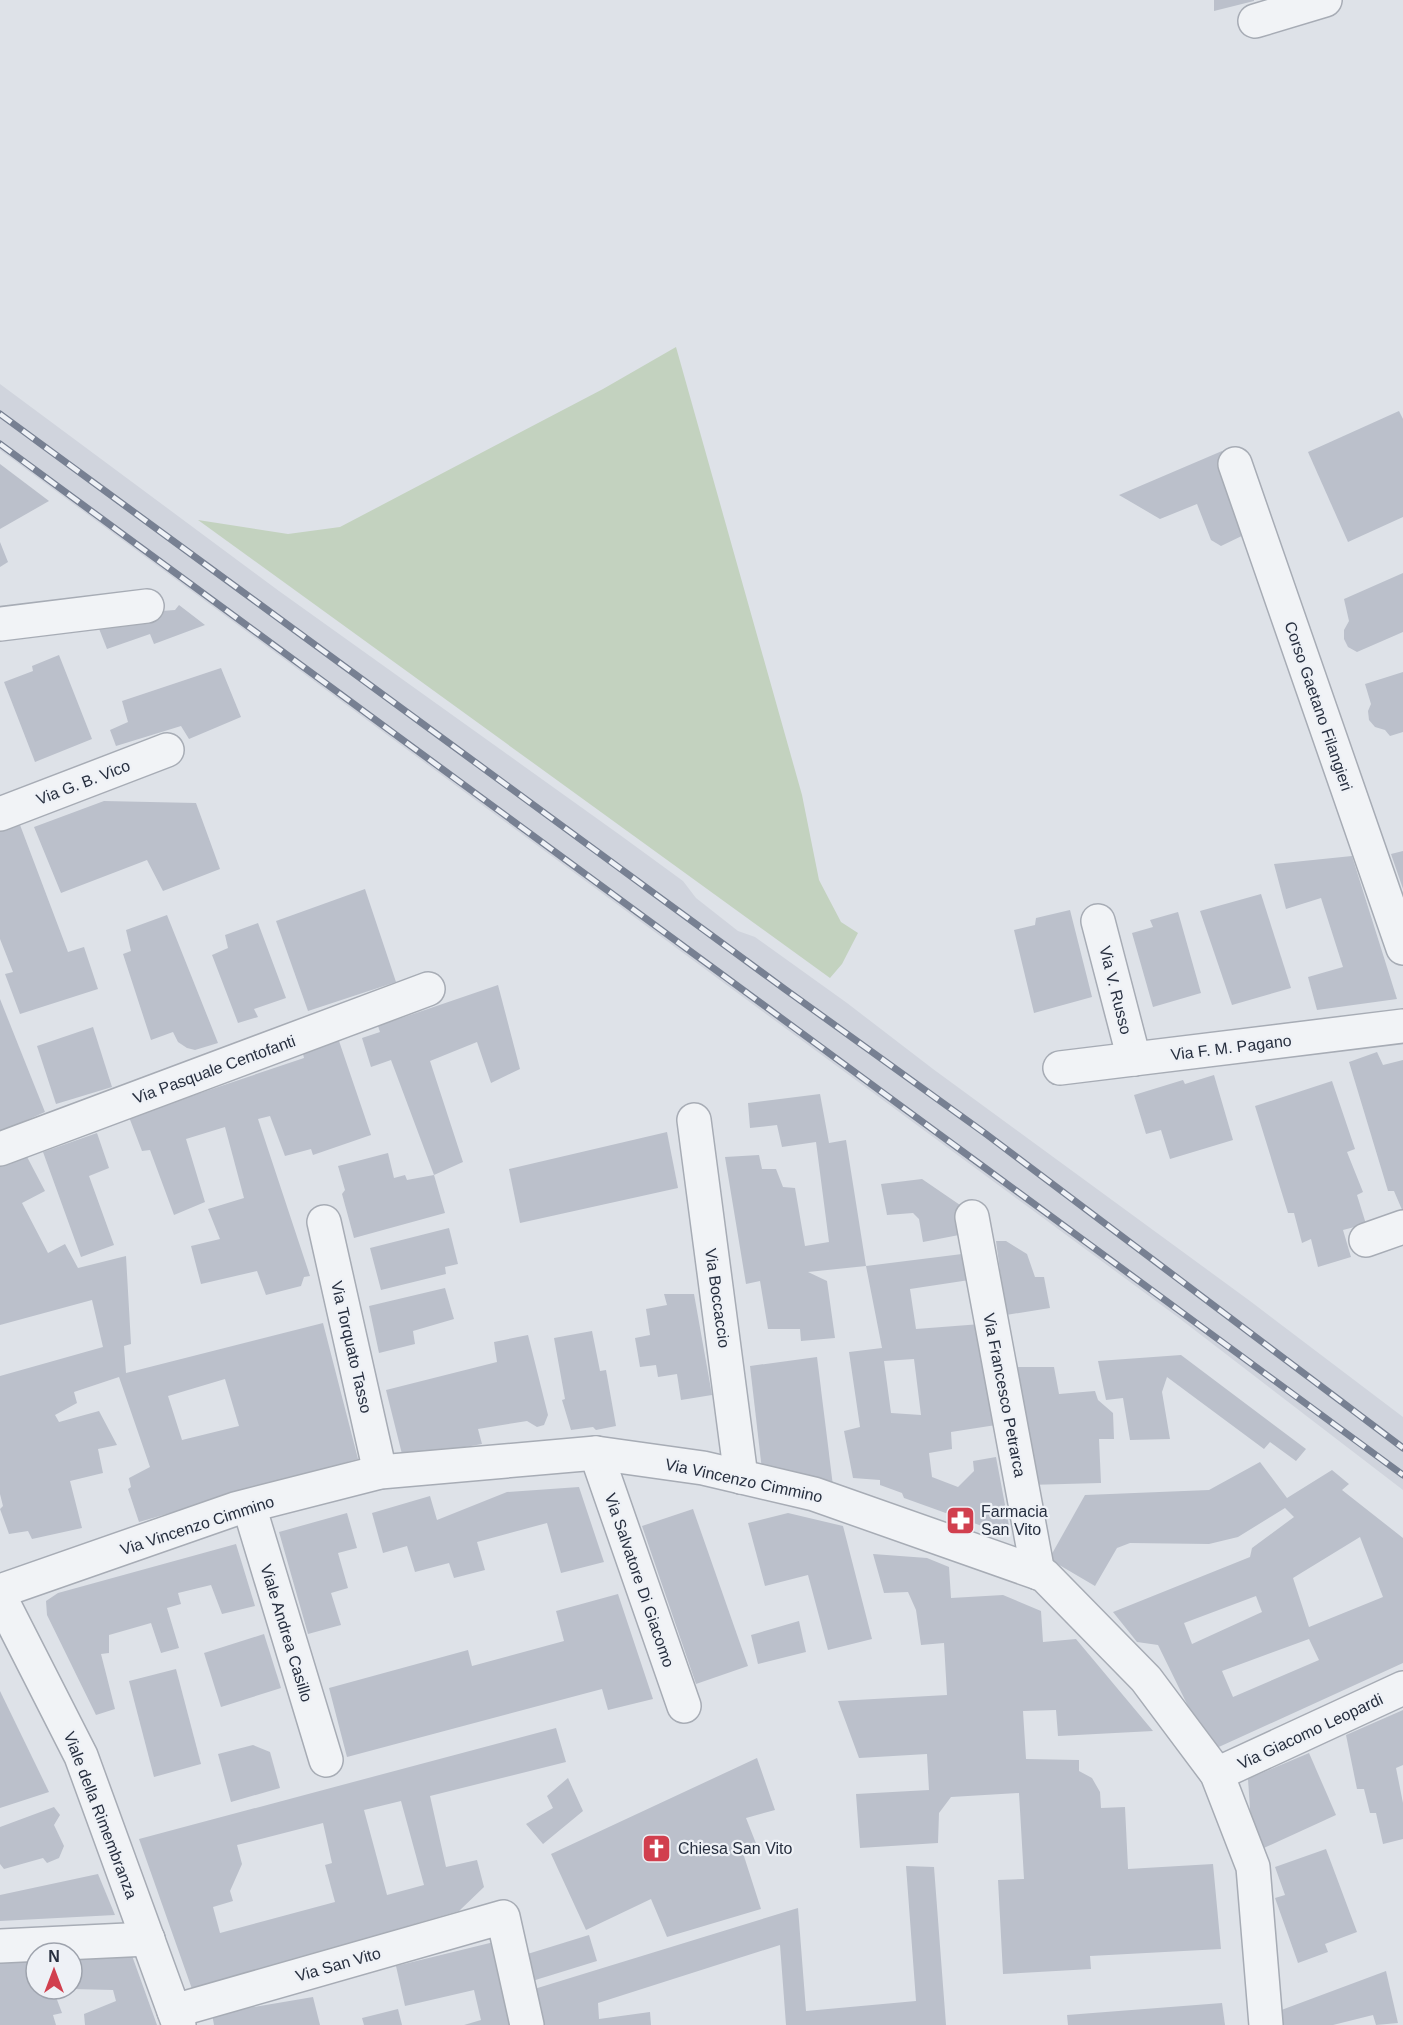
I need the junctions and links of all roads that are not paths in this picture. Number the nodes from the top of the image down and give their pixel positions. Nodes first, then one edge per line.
1 (1325, 0) edge
2 (1255, 21) dead end
3 (1235, 464) dead end
4 (147, 606) dead end
5 (0, 624) edge
6 (166, 750) dead end
7 (0, 814) edge
8 (1098, 921) dead end
9 (1403, 948) edge
10 (428, 989) dead end
11 (1403, 1026) edge
12 (1134, 1059) junction
13 (1060, 1068) dead end
14 (694, 1120) dead end
15 (0, 1149) edge
16 (972, 1217) dead end
17 (324, 1222) dead end
18 (1403, 1227) edge
19 (1366, 1240) dead end
20 (596, 1453) junction
21 (380, 1472) junction
22 (741, 1477) junction
23 (249, 1506) junction
24 (1038, 1573) junction
25 (0, 1591) edge
26 (0, 1597) edge
27 (1403, 1689) edge
28 (684, 1706) dead end
29 (326, 1760) dead end
30 (1216, 1774) junction
31 (148, 1939) junction
32 (0, 1946) edge
33 (177, 2018) edge
34 (527, 2025) edge
35 (1266, 2025) edge

1 - 2 street
3 - 9 street, Corso Gaetano Filangieri
4 - 5 street
6 - 7 street, Via G. B. Vico
8 - 12 street, Via V. Russo
10 - 15 street, Via Pasquale Centofanti
11 - 12 street, Via F. M. Pagano
12 - 13 street, Via F. M. Pagano
14 - 22 street, Via Boccaccio
16 - 24 street, Via Francesco Petrarca
17 - 21 street, Via Torquato Tasso
18 - 19 street
20 - 21 street, Via Vincenzo Cimmino
20 - 22 street, Via Vincenzo Cimmino
20 - 28 street, Via Salvatore Di Giacomo
21 - 23 street, Via Vincenzo Cimmino
22 - 24 street, Via Vincenzo Cimmino
23 - 25 street, Via Vincenzo Cimmino
23 - 29 street, Viale Andrea Casillo
24 - 30 street, Via Vincenzo Cimmino
26 - 31 street, Viale della Rimembranza
27 - 30 street, Via Giacomo Leopardi
30 - 35 street, Via Vincenzo Cimmino
31 - 32 street
31 - 33 street, Viale della Rimembranza
33 - 34 street, Via San Vito

